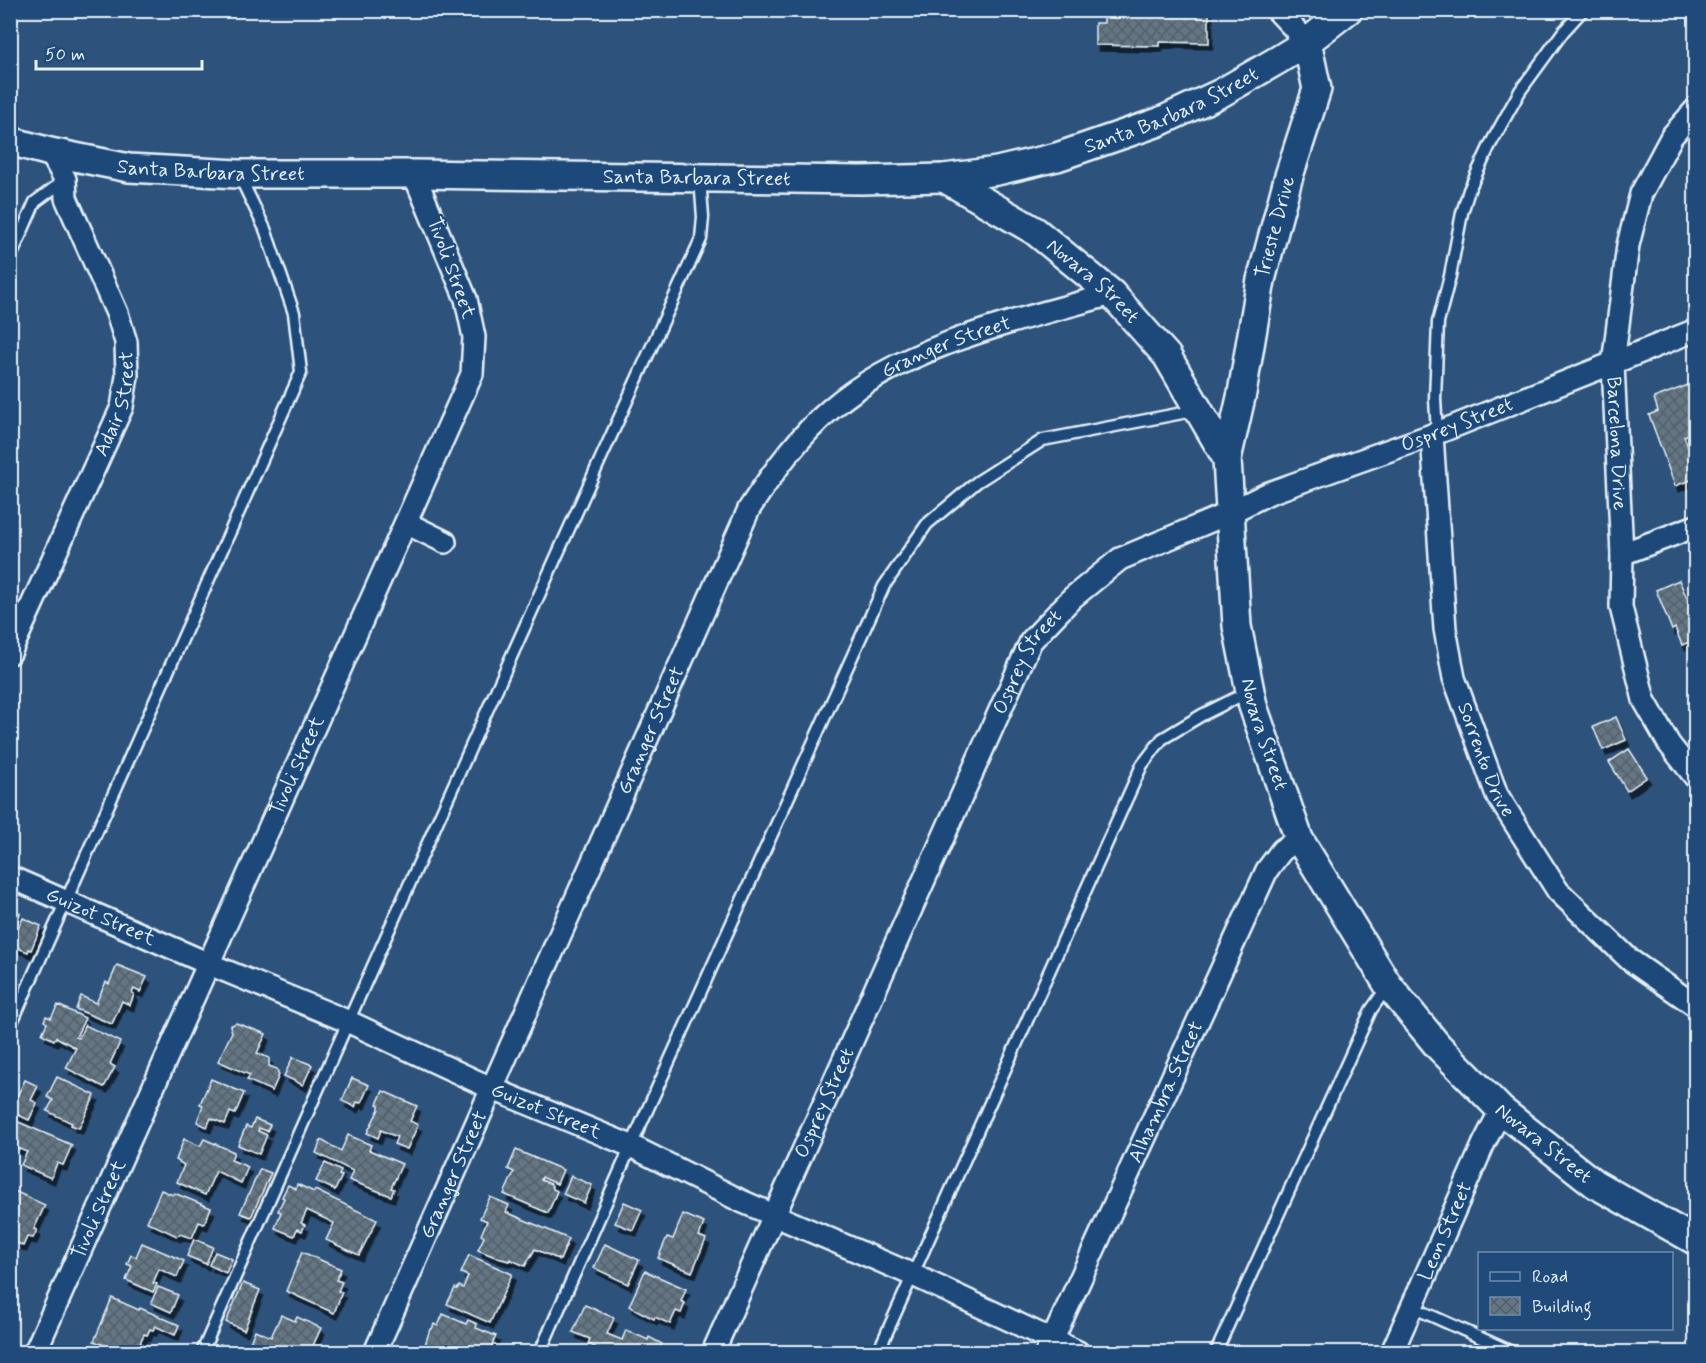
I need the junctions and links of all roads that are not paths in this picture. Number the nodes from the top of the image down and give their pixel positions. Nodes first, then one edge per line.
1 (1276, 10) edge
2 (1348, 10) edge
3 (1583, 10) edge
4 (1307, 42) junction
5 (1695, 109) edge
6 (10, 141) edge
7 (50, 152) junction
8 (238, 174) junction
9 (414, 174) junction
10 (700, 176) junction
11 (944, 178) junction
12 (65, 179) junction
13 (10, 259) edge
14 (1113, 294) junction
15 (1695, 330) edge
16 (1613, 364) junction
17 (1198, 410) junction
18 (1434, 434) junction
19 (1227, 459) junction
20 (1229, 513) junction
21 (406, 523) junction
22 (1695, 526) edge
23 (445, 542) dead end
24 (1622, 554) junction
25 (10, 653) edge
26 (1250, 691) junction
27 (1695, 778) edge
28 (1299, 839) junction
29 (10, 877) edge
30 (66, 902) junction
31 (209, 964) junction
32 (1388, 985) junction
33 (1695, 1006) edge
34 (347, 1021) junction
35 (10, 1027) edge
36 (493, 1089) junction
37 (1501, 1110) junction
38 (631, 1146) junction
39 (774, 1216) junction
40 (1695, 1241) edge
41 (913, 1275) junction
42 (1412, 1306) junction
43 (1050, 1347) edge
44 (35, 1353) edge
45 (202, 1353) edge
46 (375, 1353) edge
47 (540, 1353) edge
48 (712, 1353) edge
49 (878, 1353) edge
50 (1078, 1353) edge
51 (1216, 1353) edge
52 (1392, 1353) edge
53 (1512, 1353) edge

1 - 4 street
2 - 4 street, Santa Barbara Street
3 - 18 lane
4 - 11 street, Santa Barbara Street
4 - 19 street, Trieste Drive
5 - 16 street, Barcelona Drive
6 - 7 street, Santa Barbara Street
7 - 8 street, Santa Barbara Street
7 - 12 street, Adair Street
8 - 9 street, Santa Barbara Street
8 - 30 lane
9 - 10 street, Santa Barbara Street
9 - 21 street, Tivoli Street
10 - 11 street, Santa Barbara Street
10 - 34 lane
11 - 14 street, Novara Street
12 - 13 lane
12 - 25 street, Adair Street
14 - 17 street, Novara Street
14 - 36 street, Granger Street
15 - 16 street, Osprey Street
16 - 18 street, Osprey Street
16 - 24 street, Barcelona Drive
17 - 19 street, Novara Street
17 - 38 lane
18 - 20 street, Osprey Street
18 - 33 street, Sorrento Drive
19 - 20 street, Novara Street
20 - 26 street, Novara Street
20 - 39 street, Osprey Street
21 - 23 street
21 - 31 street, Tivoli Street
22 - 24 street
24 - 27 street, Barcelona Drive
26 - 28 street, Novara Street
26 - 41 lane
28 - 32 street, Novara Street
28 - 43 street, Alhambra Street
29 - 30 street, Guizot Street
30 - 31 street, Guizot Street
30 - 35 lane
31 - 34 street, Guizot Street
31 - 44 street, Tivoli Street
32 - 37 street, Novara Street
32 - 51 lane
34 - 36 street, Guizot Street
34 - 45 lane
36 - 38 street, Guizot Street
36 - 46 street, Granger Street
37 - 40 street, Novara Street
37 - 42 street, Leon Street
38 - 39 street, Guizot Street
38 - 47 lane
39 - 41 street, Guizot Street
39 - 48 street, Osprey Street
41 - 43 street, Guizot Street
41 - 49 lane
42 - 52 street, Leon Street
42 - 53 lane
43 - 50 street, Guizot Street

